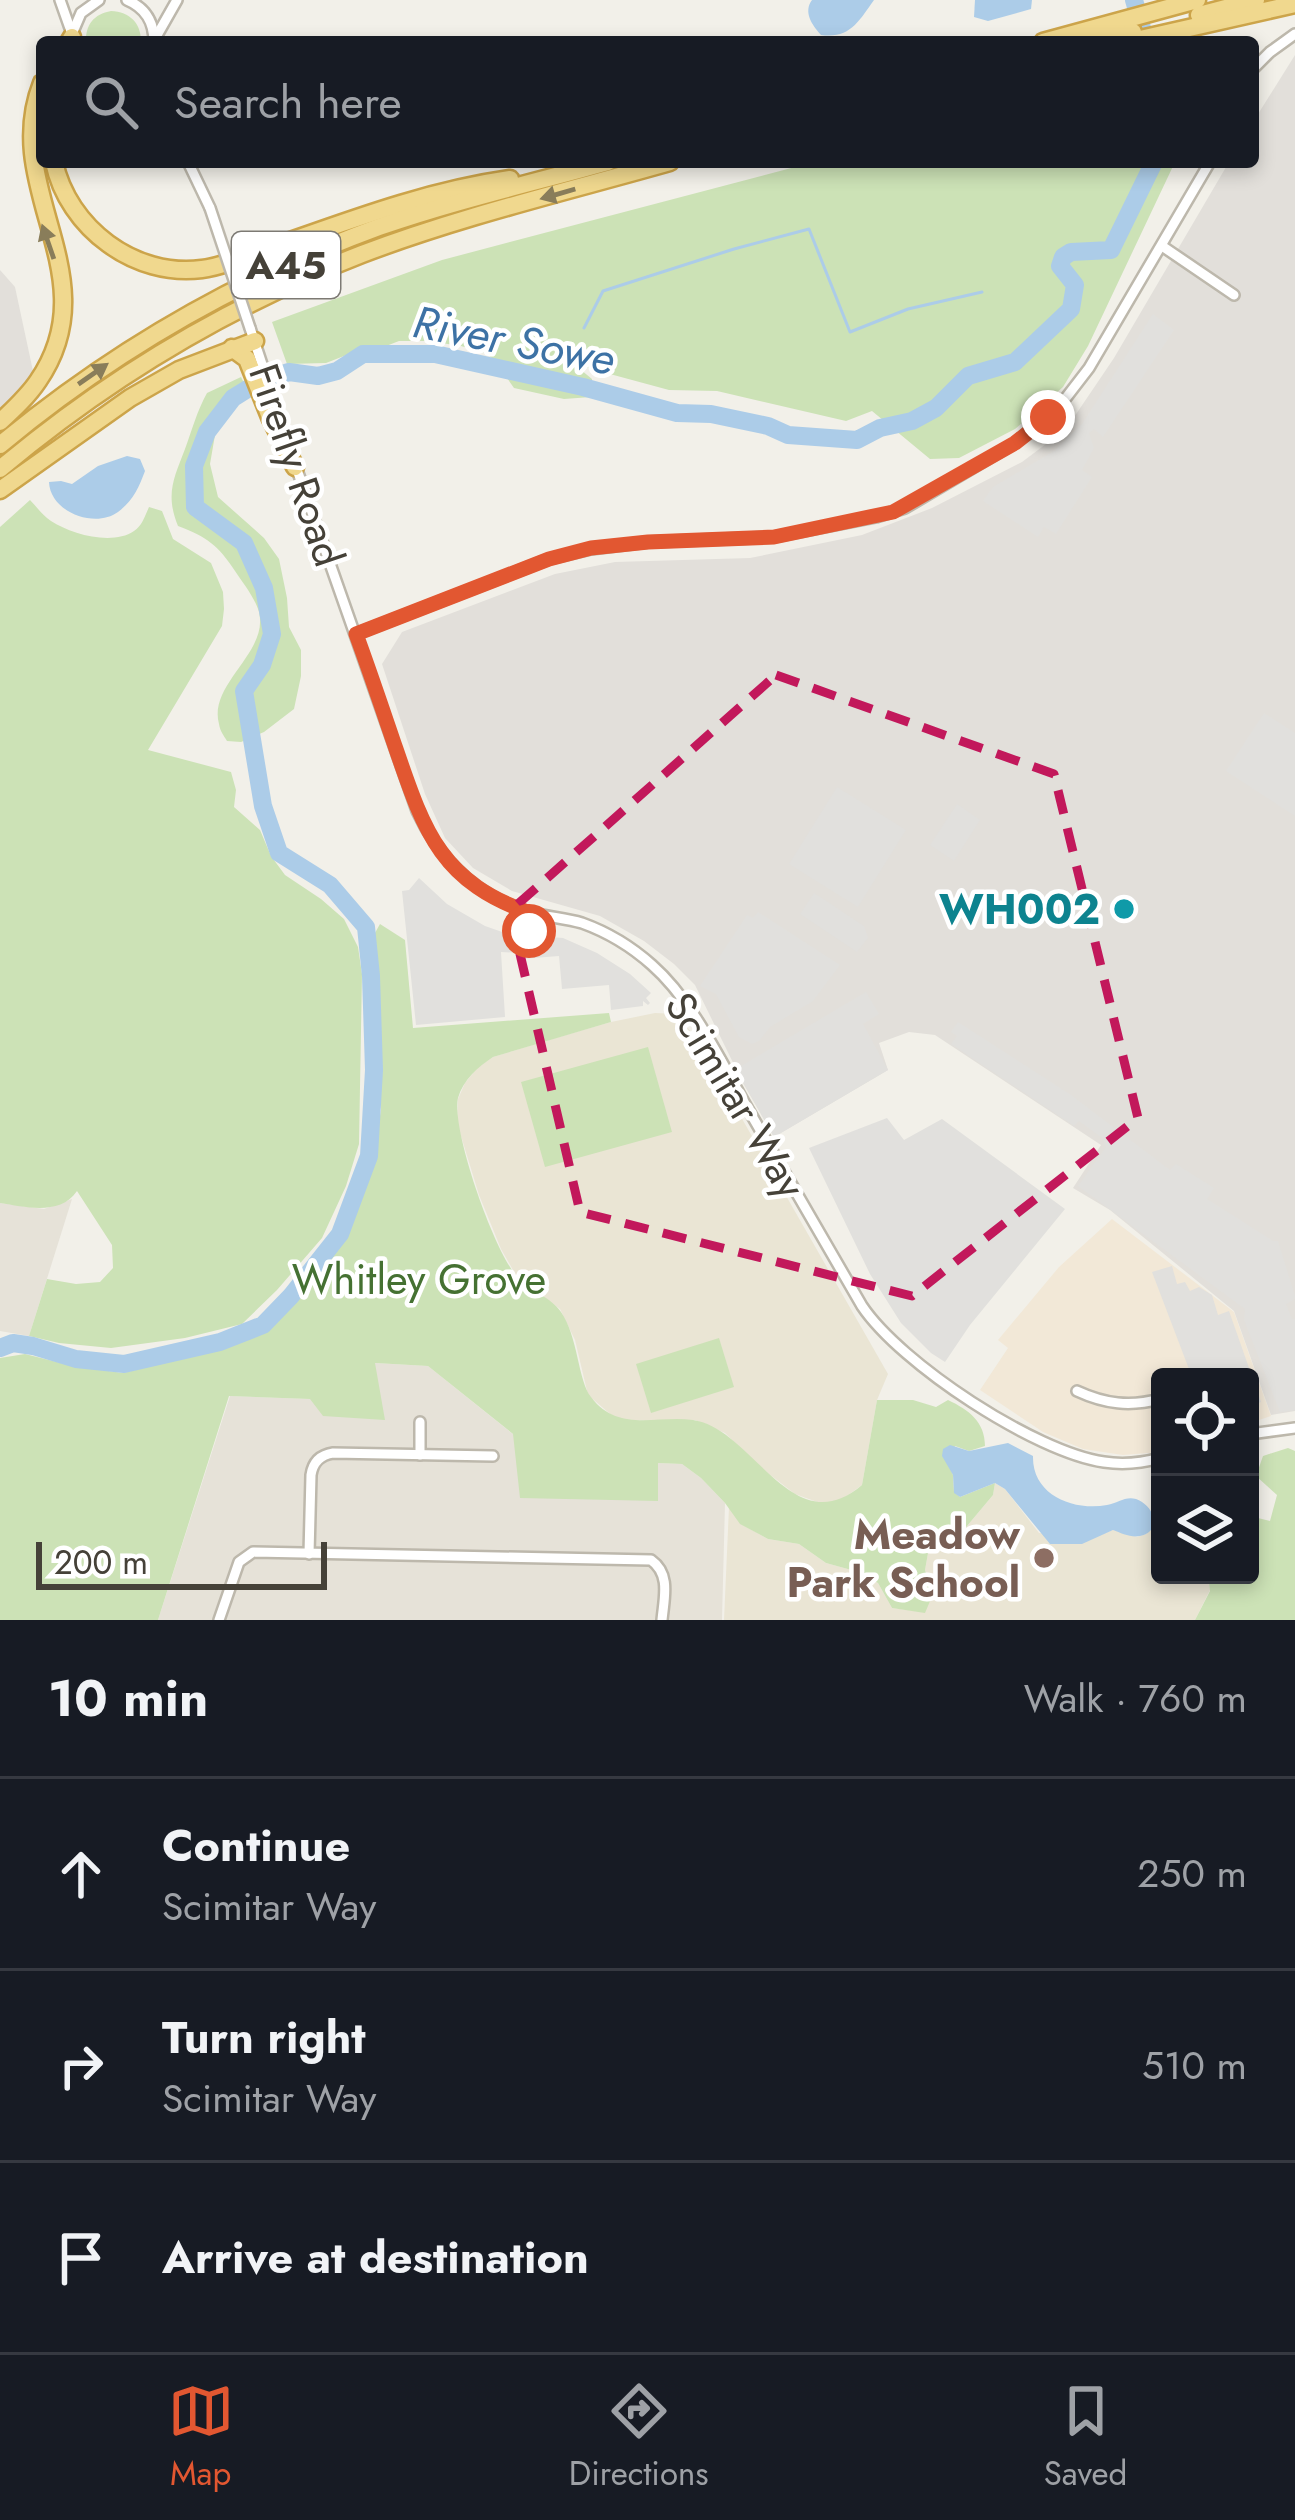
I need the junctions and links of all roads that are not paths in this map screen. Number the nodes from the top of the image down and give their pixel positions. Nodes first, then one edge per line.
1 (60, 0) edge
2 (99, 0) edge
3 (127, 0) edge
4 (177, 0) edge
5 (1197, 0) edge
6 (1256, 0) edge
7 (1295, 4) edge
8 (1164, 15) edge
9 (1120, 34) edge
10 (1295, 34) edge
11 (70, 36) edge
12 (72, 36) edge
13 (153, 36) edge
14 (157, 36) edge
15 (1259, 63) edge
16 (36, 96) edge
17 (56, 168) edge
18 (191, 168) edge
19 (587, 168) edge
20 (649, 168) edge
21 (1207, 168) edge
22 (584, 169) junction
23 (1162, 246) junction
24 (1234, 295) dead end
25 (249, 346) junction
26 (0, 422) edge
27 (0, 446) edge
28 (296, 466) joint
29 (0, 469) edge
30 (0, 490) edge
31 (356, 634) junction
32 (533, 914) junction
33 (525, 947) dead end
34 (1077, 1391) dead end
35 (1151, 1400) edge
36 (420, 1422) dead end
37 (1295, 1428) edge
38 (1259, 1433) edge
39 (420, 1455) junction
40 (493, 1456) dead end
41 (1151, 1460) edge
42 (310, 1554) junction
43 (219, 1620) edge
44 (662, 1620) edge

1 - 11 street
2 - 12 street
3 - 13 street
4 - 14 street
5 - 8 highway
6 - 8 highway
7 - 8 highway
8 - 9 highway
10 - 15 street
26 -> 16 highway
17 - 22 highway
18 - 25 street, Firefly Road, bridge
19 - 22 highway, A45
20 -> 29 highway, A45
21 - 23 street
27 -> 22 highway, A45
23 - 24 street
23 - 31 street
25 - 28 highway
25 - 30 highway
28 - 31 street, Firefly Road
31 - 32 street, Scimitar Way
32 - 33 street
32 - 41 street, Scimitar Way
34 - 35 street
36 - 39 street
37 - 38 street
39 - 40 street
39 - 42 street
42 - 43 street
42 - 44 street

